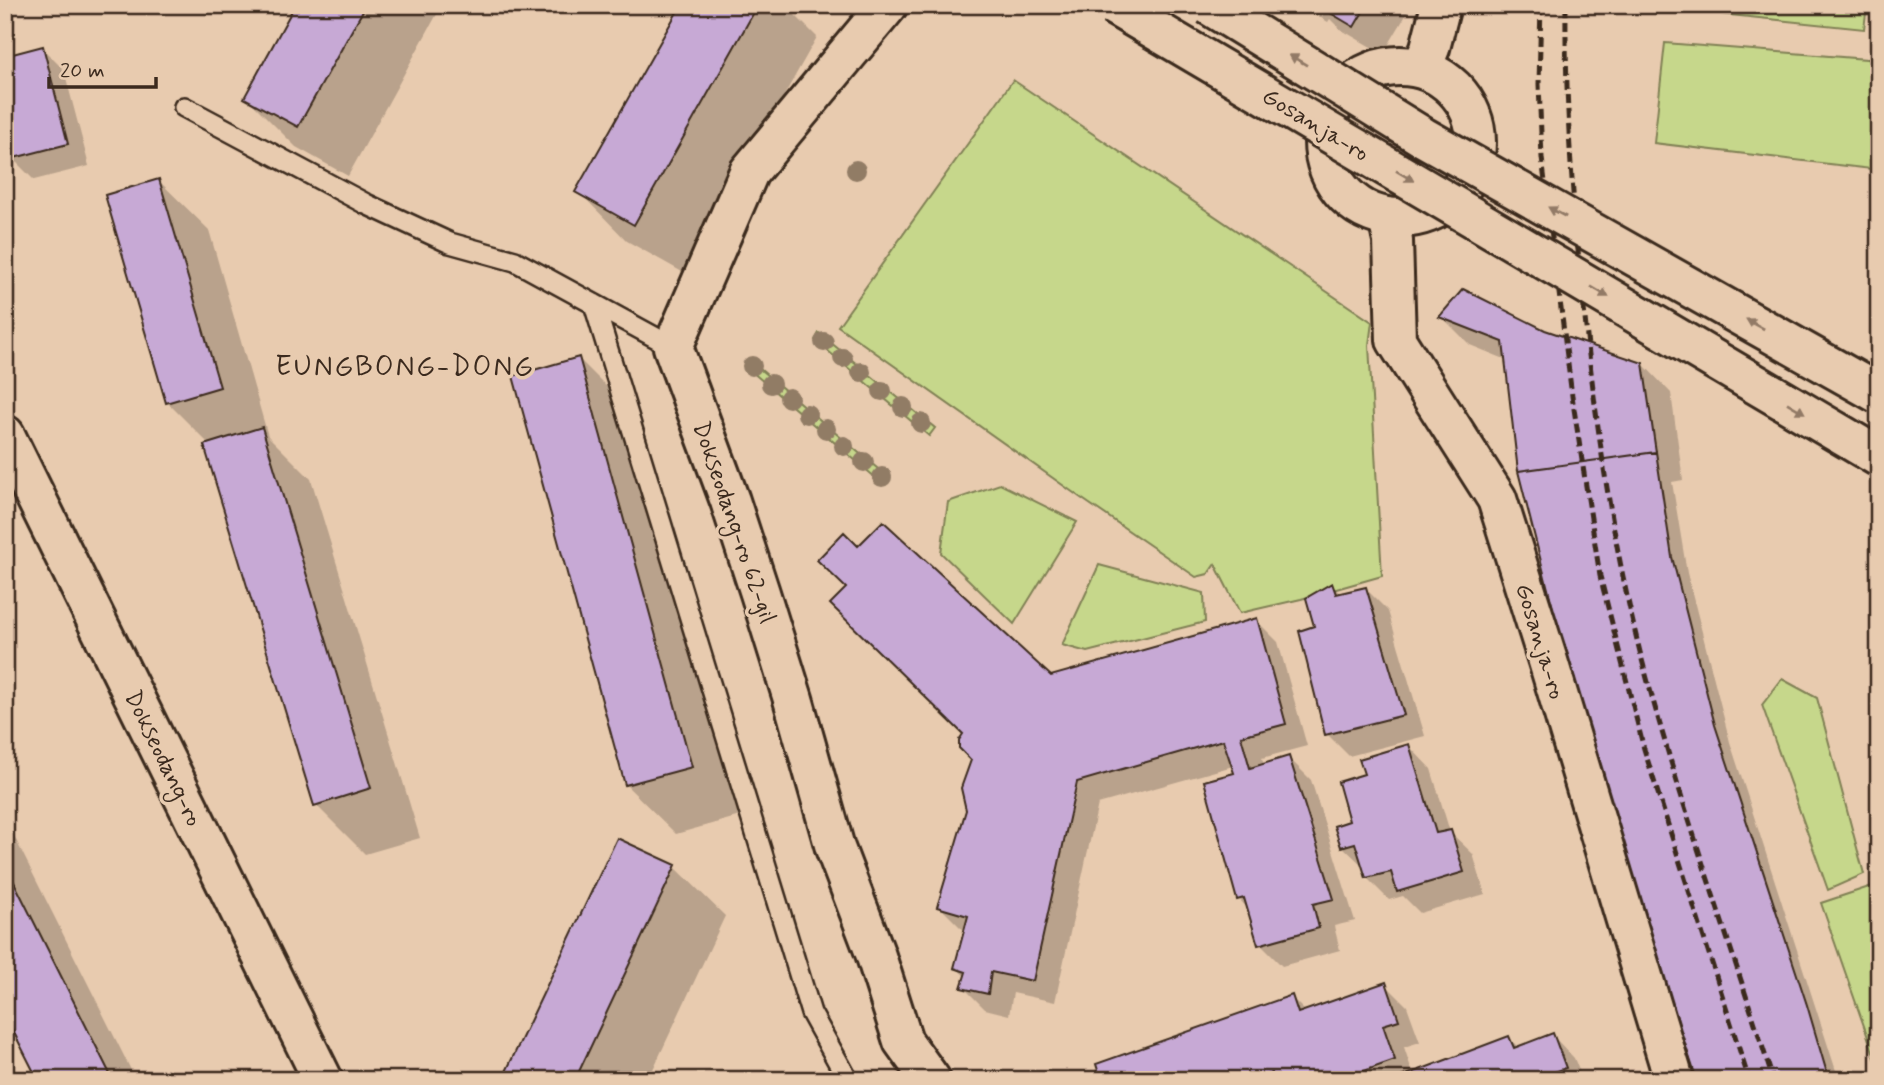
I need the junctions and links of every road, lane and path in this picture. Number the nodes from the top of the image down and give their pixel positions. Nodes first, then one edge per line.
1 (888, 5) edge
2 (1113, 5) edge
3 (1156, 5) edge
4 (1209, 5) edge
5 (1441, 5) edge
6 (1422, 68) junction
7 (184, 107) dead end
8 (1330, 112) junction
9 (1388, 218) junction
10 (594, 304) junction
11 (673, 347) junction
12 (1879, 394) edge
13 (5, 435) edge
14 (1879, 457) edge
15 (323, 1080) edge
16 (848, 1080) edge
17 (931, 1080) edge
18 (1674, 1080) edge

1 - 11 main road
2 -> 14 main road, Gosanja-ro, bridge
3 - 8 main road
12 -> 4 main road, Gosanja-ro, bridge
5 - 6 main road
6 - 8 main road
6 - 9 main road
7 - 10 lane
8 - 9 main road
9 - 18 main road, Gosanja-ro
10 - 11 lane
10 - 16 lane
11 - 17 main road, Dokseodang-ro 62-gil
13 - 15 main road, Dokseodang-ro

